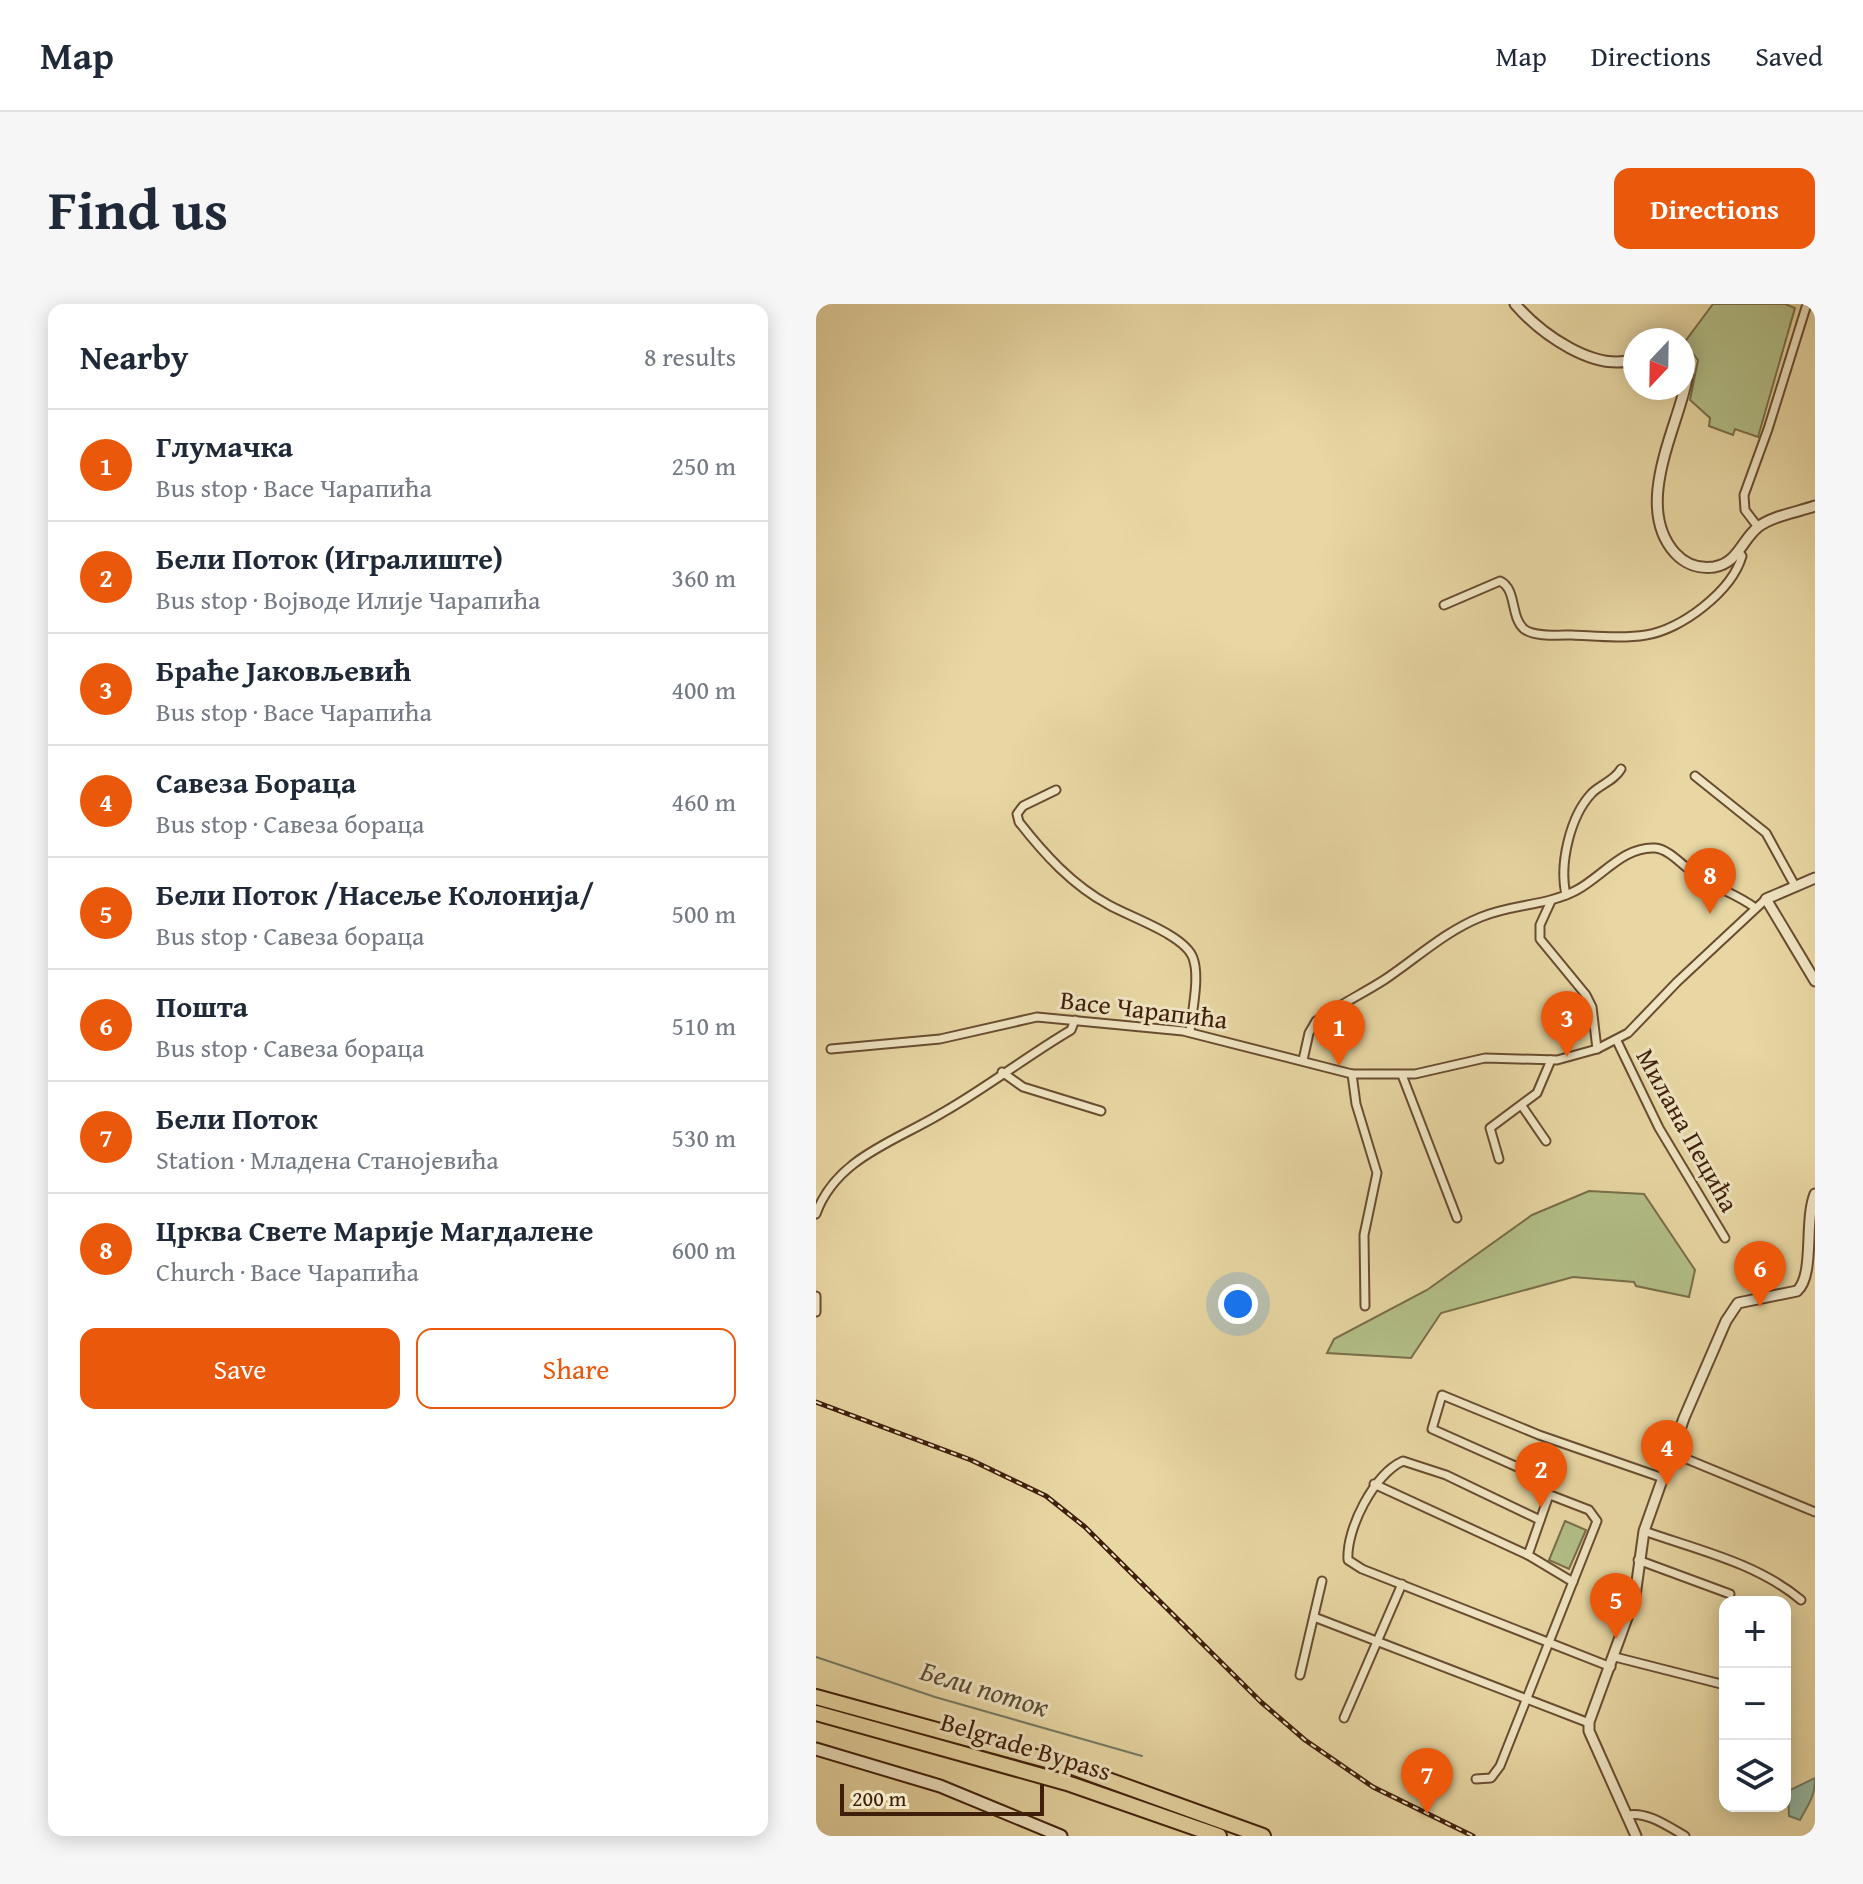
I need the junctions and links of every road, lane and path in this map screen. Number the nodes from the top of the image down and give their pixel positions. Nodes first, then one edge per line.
1 (1515, 304) edge
2 (1807, 304) edge
3 (1623, 362) edge
4 (1682, 400) edge
5 (1815, 506) edge
6 (1758, 527) junction
7 (1739, 552) junction
8 (1444, 605) dead end
9 (1621, 769) dead end
10 (1695, 776) dead end
11 (1056, 790) dead end
12 (1815, 878) edge
13 (1794, 884) junction
14 (1566, 895) junction
15 (1766, 899) junction
16 (1551, 901) junction
17 (1754, 907) junction
18 (1815, 981) edge
19 (1075, 1020) junction
20 (1190, 1032) junction
21 (1617, 1041) junction
22 (831, 1049) dead end
23 (1597, 1049) junction
24 (1303, 1060) junction
25 (1551, 1060) junction
26 (1002, 1072) junction
27 (1352, 1074) junction
28 (1402, 1075) junction
29 (1522, 1106) junction
30 (1101, 1111) dead end
31 (1546, 1141) dead end
32 (1499, 1159) dead end
33 (1815, 1194) edge
34 (816, 1214) edge
35 (1457, 1218) dead end
36 (1725, 1238) dead end
37 (816, 1296) edge
38 (1365, 1306) dead end
39 (816, 1312) edge
40 (1672, 1453) junction
41 (1663, 1478) junction
42 (1374, 1484) junction
43 (1549, 1495) junction
44 (1815, 1512) edge
45 (1540, 1520) junction
46 (1644, 1531) junction
47 (1528, 1555) junction
48 (1638, 1560) junction
49 (1322, 1581) dead end
50 (1573, 1582) junction
51 (1402, 1584) junction
52 (1730, 1594) dead end
53 (1801, 1600) dead end
54 (1314, 1617) junction
55 (1377, 1640) junction
56 (1549, 1642) junction
57 (1615, 1657) junction
58 (1611, 1667) junction
59 (1300, 1675) dead end
60 (1719, 1683) edge
61 (816, 1697) edge
62 (1526, 1700) junction
63 (816, 1713) edge
64 (1344, 1718) dead end
65 (1589, 1723) junction
66 (816, 1749) edge
67 (1476, 1779) dead end
68 (1628, 1815) junction
69 (1061, 1836) edge
70 (1219, 1836) edge
71 (1263, 1836) edge
72 (1636, 1836) edge
73 (1685, 1836) edge

1 - 3 street
2 - 6 street
4 - 7 street
5 - 6 street
6 - 7 street
7 - 8 street
9 - 14 street
10 - 13 street
11 - 20 street
12 - 13 street, Васе Чарапића
13 - 15 street, Васе Чарапића
14 - 16 street
14 - 17 street
15 - 17 street, Васе Чарапића
15 - 18 street
16 - 23 street
16 - 24 street
17 - 21 street, Васе Чарапића
19 - 20 street, Васе Чарапића
19 - 22 street, Васе Чарапића
19 - 26 street
20 - 24 street, Васе Чарапића
21 - 23 street, Васе Чарапића
21 - 36 street, Милана Пецића
23 - 25 street, Васе Чарапића
24 - 27 street, Васе Чарапића
25 - 28 street, Васе Чарапића
25 - 29 street
26 - 30 street
26 - 34 street
27 - 28 street, Васе Чарапића
27 - 38 street
28 - 35 street
29 - 31 street
29 - 32 street
33 - 40 street
37 - 39 street
40 - 41 street
40 - 44 street
41 - 43 street
41 - 46 street
42 - 45 street
42 - 47 street
42 - 51 street
43 - 45 street
43 - 50 street
45 - 47 street
46 - 48 street
46 - 53 street
47 - 50 street
48 - 52 street
48 - 57 street
49 - 54 street
50 - 56 street
51 - 55 street
51 - 56 street
54 - 55 street
54 - 59 street
55 - 62 street
55 - 64 street
56 - 58 street
56 - 62 street
57 - 58 street
57 - 60 street
58 - 65 street
61 - 71 highway, Belgrade Bypass
62 - 65 street
62 - 67 street
63 - 70 highway, Belgrade Bypass
65 - 68 street
66 - 69 main road
68 - 72 street
68 - 73 street

